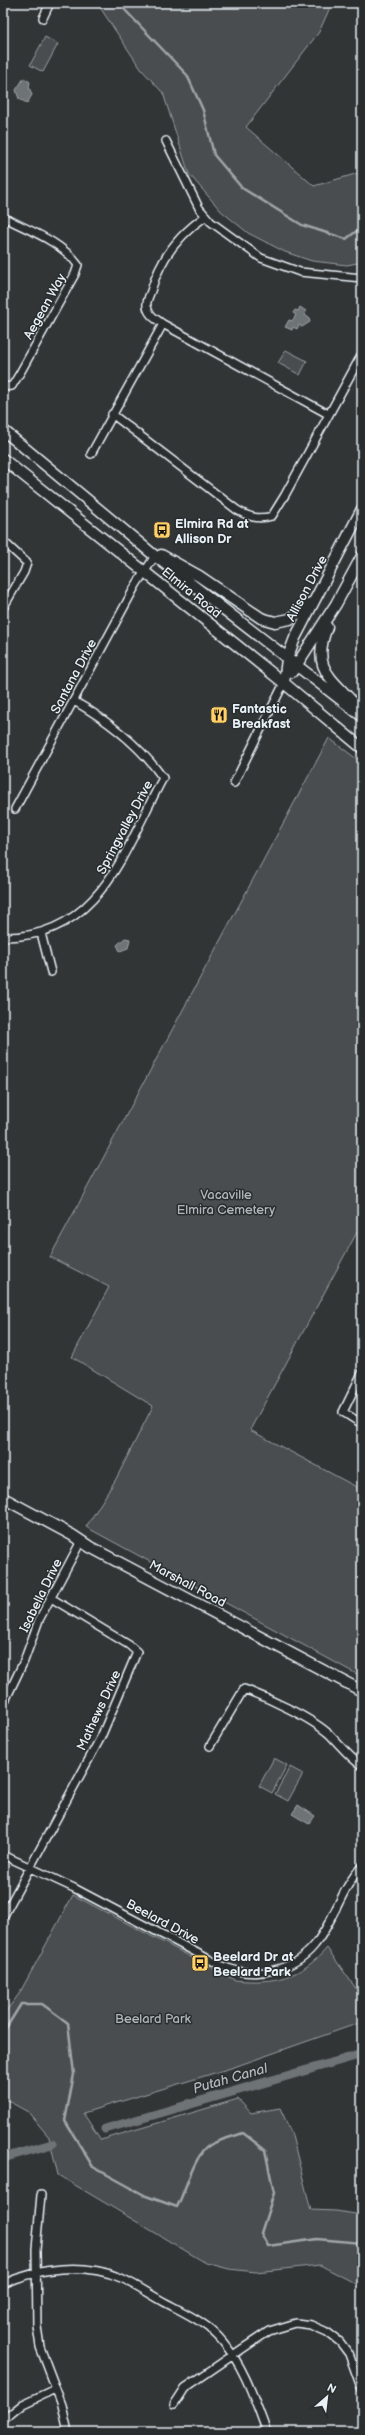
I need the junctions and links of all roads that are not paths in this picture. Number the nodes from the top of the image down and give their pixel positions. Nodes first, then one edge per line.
1 (50, 3) edge
2 (42, 18) dead end
3 (166, 141) dead end
4 (206, 216) junction
5 (3, 217) edge
6 (362, 278) edge
7 (163, 324) junction
8 (362, 354) edge
9 (3, 387) edge
10 (112, 414) junction
11 (328, 414) junction
12 (3, 430) edge
13 (91, 454) dead end
14 (3, 459) edge
15 (362, 509) edge
16 (3, 541) edge
17 (146, 548) junction
18 (155, 556) junction
19 (362, 556) edge
20 (144, 570) junction
21 (314, 601) junction
22 (336, 604) junction
23 (3, 608) edge
24 (287, 659) junction
25 (296, 666) junction
26 (284, 683) junction
27 (74, 701) junction
28 (362, 714) edge
29 (362, 748) edge
30 (234, 783) dead end
31 (15, 809) dead end
32 (41, 933) junction
33 (3, 937) edge
34 (50, 972) dead end
35 (362, 1373) edge
36 (362, 1424) edge
37 (3, 1498) edge
38 (81, 1541) junction
39 (51, 1598) junction
40 (362, 1692) edge
41 (3, 1705) edge
42 (210, 1746) dead end
43 (362, 1766) edge
44 (3, 1854) edge
45 (362, 1866) edge
46 (30, 1867) junction
47 (3, 1917) edge
48 (41, 2195) dead end
49 (36, 2272) junction
50 (3, 2284) edge
51 (233, 2355) junction
52 (55, 2389) junction
53 (362, 2390) edge
54 (174, 2405) dead end
55 (3, 2420) edge
56 (68, 2432) edge
57 (267, 2432) edge

1 - 2 street
3 - 4 street
4 - 6 street
4 - 7 street
5 - 9 street, Aegean Way
7 - 10 street
7 - 11 street
8 - 11 street
10 - 11 street
10 - 13 street
12 - 17 main road, Elmira Road
14 - 20 main road, Elmira Road
15 - 21 main road, Allison Drive
16 - 23 street
17 - 18 main road, Elmira Road
17 - 21 main road
18 - 20 street, Santana Drive
18 - 24 main road, Elmira Road
19 - 22 main road, Allison Drive
20 - 26 main road, Elmira Road
20 - 27 street, Santana Drive
21 - 24 main road, Allison Drive
22 - 25 main road, Allison Drive
22 - 28 main road
24 - 25 main road, Elmira Road
24 - 26 main road, Allison Drive
25 - 26 main road, Allison Drive
25 - 28 main road, Elmira Road
26 - 29 main road, Elmira Road
26 - 30 street, Allison Drive
27 - 31 street, Santana Drive
27 - 32 street, Springvalley Drive
32 - 33 street, Springvalley Drive
32 - 34 street
35 - 36 street
37 - 38 main road, Marshall Road
38 - 39 street, Isabella Drive
38 - 40 main road, Marshall Road
39 - 41 street, Isabella Drive
39 - 46 street, Mathews Drive
42 - 43 street
44 - 46 street, Beelard Drive
45 - 46 street, Beelard Drive
46 - 47 street
48 - 49 street
49 - 50 street
49 - 51 street
49 - 52 street
51 - 53 street
51 - 54 street
51 - 57 street
52 - 55 street
52 - 56 street

